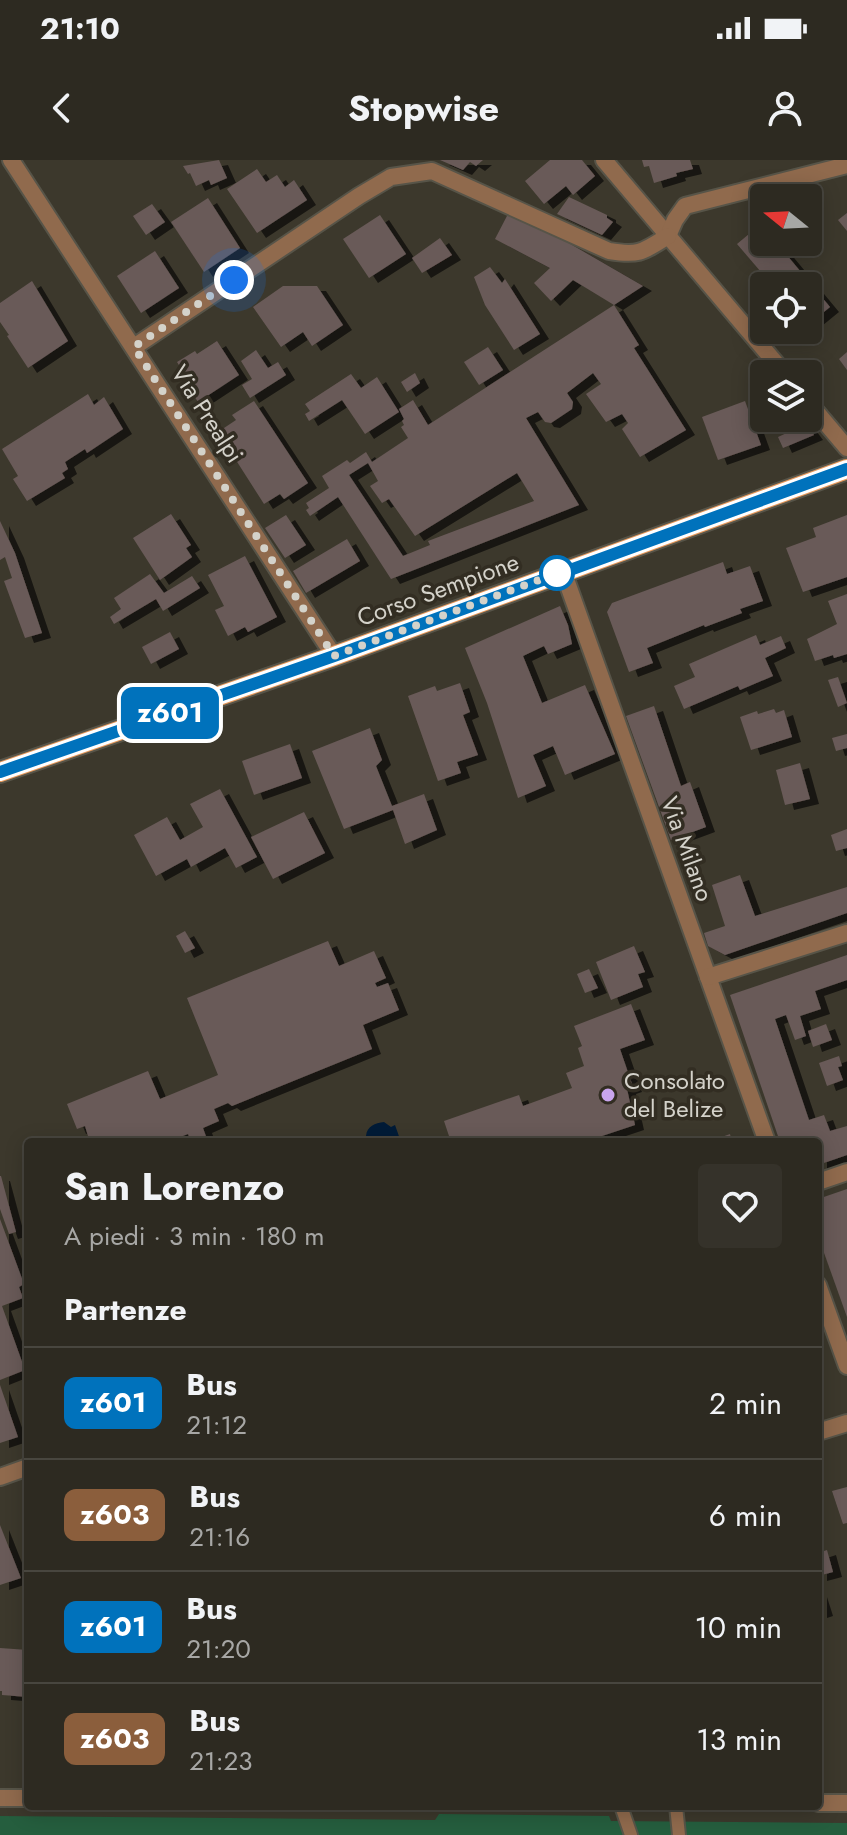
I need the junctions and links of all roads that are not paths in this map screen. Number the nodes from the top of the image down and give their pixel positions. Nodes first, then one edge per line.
1 (11, 160) edge
2 (604, 160) edge
3 (847, 165) edge
4 (668, 236) junction
5 (134, 347) junction
6 (773, 360) edge
7 (822, 419) edge
8 (847, 448) edge
9 (847, 469) edge
10 (563, 571) junction
11 (334, 656) junction
12 (0, 772) edge
13 (847, 933) edge
14 (708, 977) junction
15 (766, 1138) edge
16 (847, 1172) edge
17 (822, 1181) edge
18 (822, 1296) edge
19 (847, 1366) edge
20 (847, 1423) edge
21 (822, 1431) edge
22 (24, 1468) edge
23 (0, 1477) edge
24 (0, 1798) edge
25 (24, 1798) edge
26 (822, 1803) edge
27 (847, 1803) edge
28 (622, 1810) edge
29 (676, 1810) edge
30 (631, 1835) edge
31 (679, 1835) edge

1 - 5 street, Via Prealpi
2 - 4 street
3 - 4 street
4 - 5 street
4 - 6 street
5 - 11 street, Via Prealpi
7 - 8 street
9 - 10 main road, Corso Sempione
10 - 11 main road, Corso Sempione
10 - 14 street, Via Milano
11 - 12 main road, Corso Sempione
13 - 14 street
14 - 15 street, Via Milano
16 - 17 street
18 - 19 street
20 - 21 street
22 - 23 street
24 - 25 street
26 - 27 street
28 - 30 lane
29 - 31 lane

